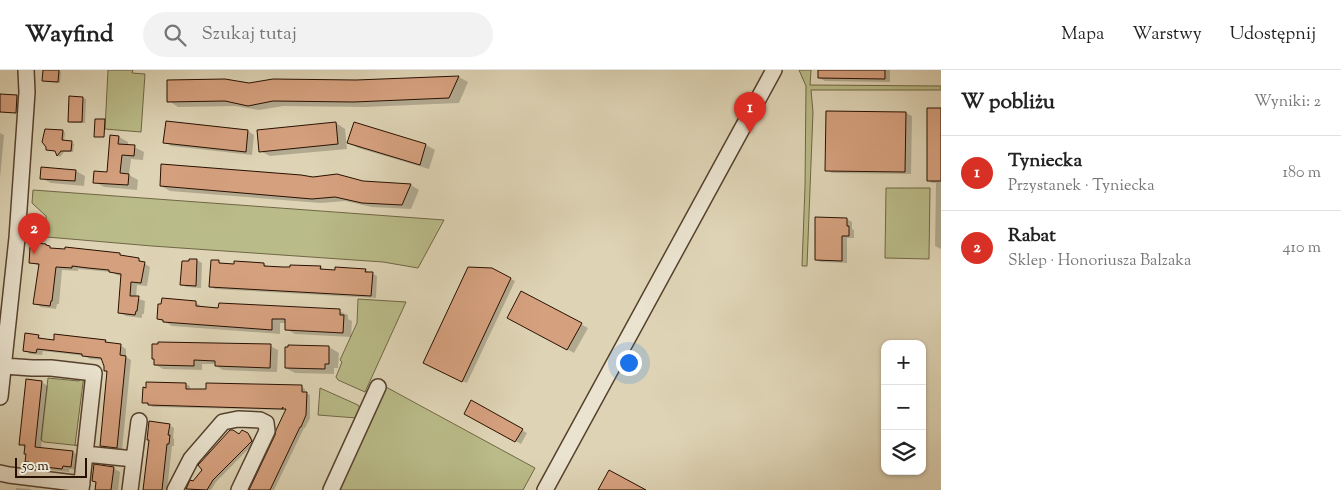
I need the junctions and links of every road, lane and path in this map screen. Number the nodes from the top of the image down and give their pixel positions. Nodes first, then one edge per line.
1 (26, 70) edge
2 (774, 70) edge
3 (4, 366) junction
4 (378, 387) dead end
5 (0, 396) edge
6 (139, 421) dead end
7 (85, 454) junction
8 (134, 459) junction
9 (0, 472) edge
10 (81, 487) edge
11 (130, 490) edge
12 (175, 490) edge
13 (239, 490) edge
14 (331, 490) edge
15 (545, 490) edge

1 - 3 street
2 - 15 street
3 - 5 street
3 - 7 street
4 - 14 street
6 - 8 street
7 - 8 street
7 - 10 street
8 - 11 street
9 - 10 street
12 - 13 street

